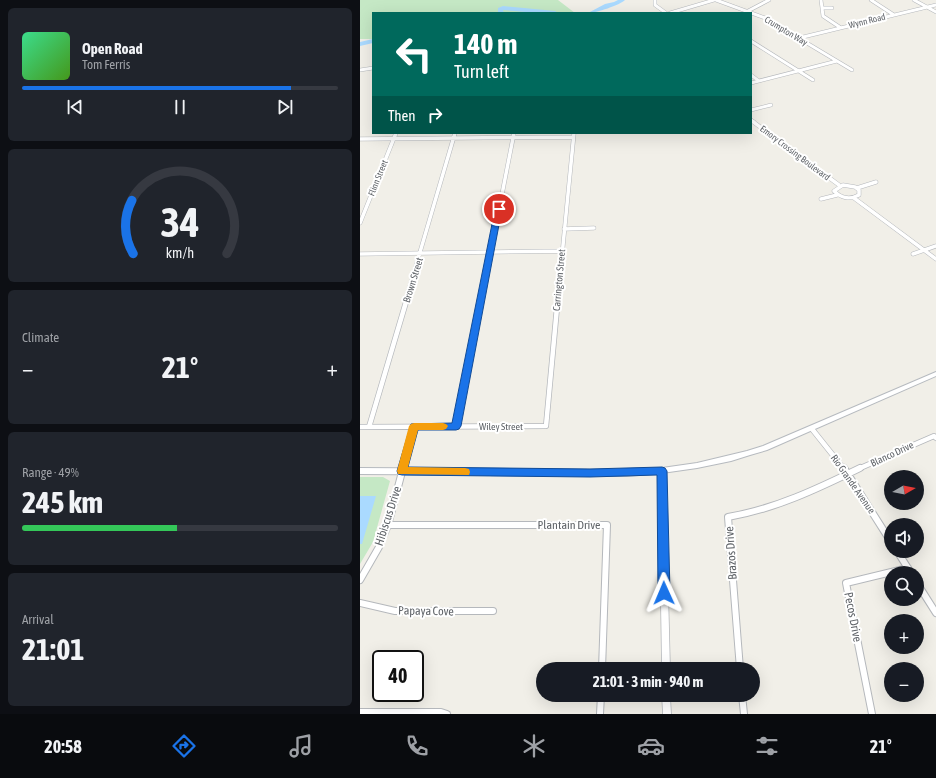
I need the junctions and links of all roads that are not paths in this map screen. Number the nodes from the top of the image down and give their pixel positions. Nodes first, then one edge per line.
1 (655, 0) edge
2 (715, 0) edge
3 (769, 0) edge
4 (821, 0) edge
5 (871, 0) edge
6 (914, 0) edge
7 (936, 5) edge
8 (926, 7) junction
9 (822, 8) junction
10 (832, 8) dead end
11 (748, 11) joint
12 (665, 12) edge
13 (673, 12) edge
14 (936, 12) edge
15 (752, 13) edge
16 (894, 15) junction
17 (841, 28) junction
18 (799, 38) junction
19 (752, 42) edge
20 (837, 61) junction
21 (372, 68) edge
22 (360, 70) edge
23 (852, 70) dead end
24 (798, 71) junction
25 (752, 77) edge
26 (813, 80) dead end
27 (759, 81) junction
28 (752, 83) edge
29 (771, 105) dead end
30 (752, 110) edge
31 (752, 121) edge
32 (396, 134) edge
33 (455, 134) edge
34 (514, 134) edge
35 (573, 135) edge
36 (453, 138) junction
37 (513, 138) junction
38 (360, 139) edge
39 (394, 139) junction
40 (876, 182) dead end
41 (839, 185) junction
42 (857, 188) junction
43 (837, 195) junction
44 (854, 198) junction
45 (821, 200) dead end
46 (360, 223) edge
47 (594, 228) dead end
48 (564, 229) junction
49 (936, 246) edge
50 (924, 250) junction
51 (562, 251) junction
52 (490, 252) junction
53 (421, 253) junction
54 (360, 254) edge
55 (913, 254) dead end
56 (936, 259) edge
57 (936, 374) edge
58 (360, 426) edge
59 (369, 426) junction
60 (414, 426) junction
61 (456, 426) junction
62 (546, 426) joint
63 (812, 429) junction
64 (936, 438) edge
65 (360, 471) edge
66 (402, 471) junction
67 (662, 471) junction
68 (848, 474) junction
69 (388, 525) junction
70 (884, 531) edge
71 (884, 576) edge
72 (360, 580) edge
73 (924, 594) edge
74 (360, 603) edge
75 (493, 611) dead end
76 (936, 613) edge
77 (602, 662) edge
78 (666, 662) edge
79 (739, 662) edge
80 (601, 702) edge
81 (666, 702) edge
82 (743, 702) edge
83 (360, 712) edge
84 (447, 714) edge
85 (600, 714) edge
86 (667, 714) edge
87 (744, 714) edge
88 (872, 714) edge

1 - 12 street
2 - 11 street, Crumpton Way
2 - 13 street
3 - 11 street
4 - 9 street
5 - 16 street
6 - 8 street
7 - 8 street, Wynn Road
8 - 14 street
8 - 16 street, Wynn Road
9 - 10 street
9 - 17 street
15 - 18 street, Crumpton Way
16 - 17 street, Wynn Road
17 - 18 street, Wynn Road
18 - 20 street, Crumpton Way
19 - 24 street
20 - 23 street, Crumpton Way
20 - 24 street
21 - 22 street
24 - 26 street
24 - 27 street
25 - 27 street
27 - 28 street
29 - 30 street
31 - 41 street, Emory Crossing Boulevard
32 - 39 street, Flinn Street
33 - 36 street, Brown Street
34 - 37 street
35 - 37 street
35 - 48 street, Carrington Street
36 - 37 street
36 - 39 street
36 - 53 street, Brown Street
37 - 52 street
38 - 39 street
39 - 46 street, Flinn Street
40 - 42 street
41 - 42 street
41 - 43 street
42 - 44 street
43 - 44 street
43 - 45 street
44 - 50 street
47 - 48 street
48 - 51 street, Carrington Street
49 - 50 street
50 - 55 street
50 - 56 street
51 - 52 street
51 - 62 street, Carrington Street
52 - 53 street
52 - 61 street
53 - 54 street
53 - 59 street, Brown Street
57 - 63 main road
58 - 59 street, Wiley Street
59 - 60 street, Wiley Street
60 - 61 street, Wiley Street
60 - 66 street, Hibiscus Drive
61 - 62 street, Wiley Street
63 - 67 main road
63 - 68 street, Rio Grande Avenue
64 - 68 street, Blanco Drive
65 - 66 main road
66 - 67 main road
66 - 69 street, Hibiscus Drive
67 - 78 street
68 - 70 street, Rio Grande Avenue
68 - 79 street, Brazos Drive
69 - 72 street, Hibiscus Drive
69 - 77 street, Plantain Drive
71 - 88 street, Pecos Drive
73 - 76 street
74 - 75 street, Papaya Cove
80 - 85 street
81 - 86 street
82 - 87 street
83 - 84 street

